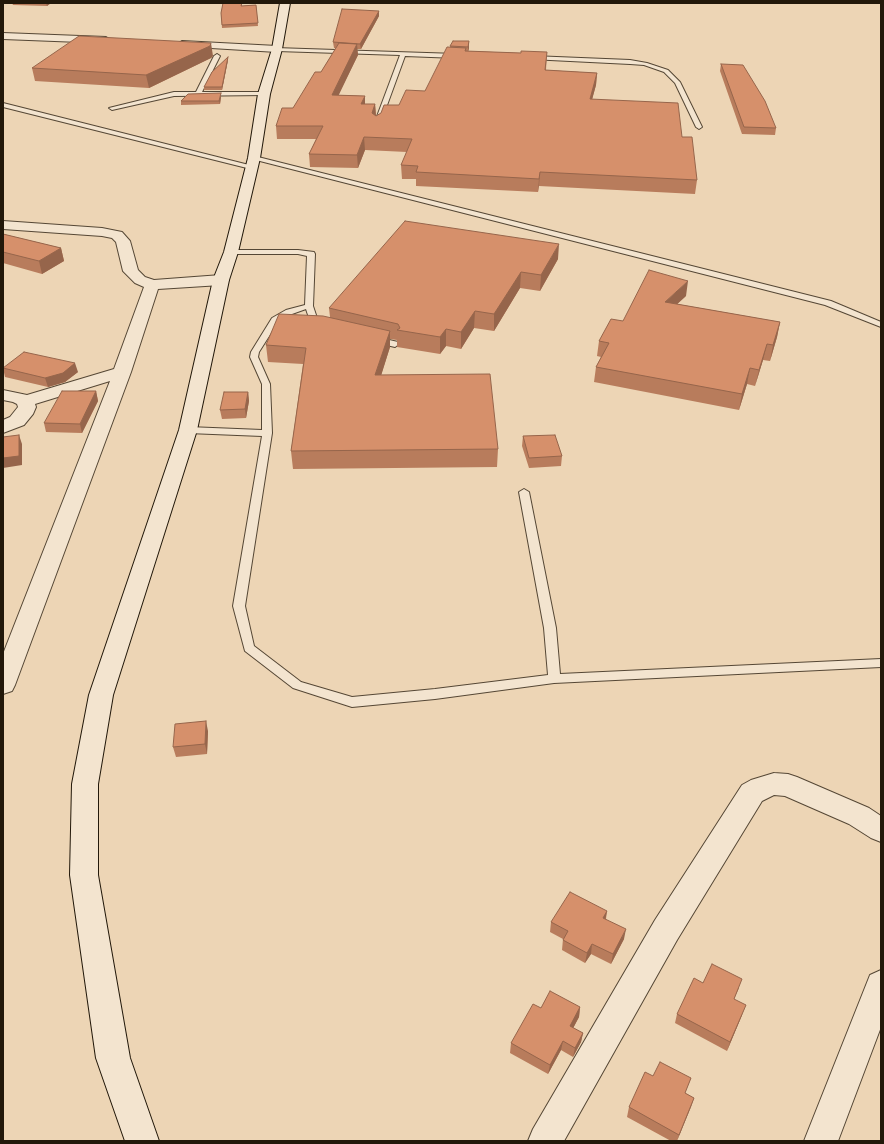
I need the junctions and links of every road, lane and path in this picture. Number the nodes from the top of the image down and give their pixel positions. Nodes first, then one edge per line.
1 (285, 3) edge
2 (3, 36) edge
3 (116, 40) edge
4 (170, 43) edge
5 (277, 49) junction
6 (403, 54) junction
7 (217, 56) dead end
8 (466, 56) edge
9 (528, 58) edge
10 (198, 94) junction
11 (264, 94) junction
12 (3, 105) edge
13 (112, 108) dead end
14 (377, 125) edge
15 (699, 128) dead end
16 (253, 163) junction
17 (3, 225) edge
18 (231, 252) junction
19 (221, 280) junction
20 (152, 285) junction
21 (309, 306) junction
22 (881, 325) edge
23 (325, 328) edge
24 (364, 337) edge
25 (395, 344) edge
26 (122, 372) junction
27 (3, 395) edge
28 (25, 401) junction
29 (3, 427) edge
30 (188, 430) junction
31 (266, 433) junction
32 (524, 492) dead end
33 (881, 663) edge
34 (554, 679) junction
35 (3, 685) edge
36 (881, 830) edge
37 (881, 985) edge
38 (142, 1141) edge
39 (545, 1141) edge
40 (821, 1141) edge

1 - 5 main road
2 - 3 main road
4 - 5 main road
5 - 6 lane
5 - 11 main road
6 - 8 lane
6 - 14 lane
7 - 10 lane
9 - 15 lane
10 - 11 lane
10 - 13 lane
11 - 16 main road
12 - 16 lane
16 - 18 main road
16 - 22 lane
17 - 20 main road
18 - 19 main road
18 - 21 lane
19 - 20 main road
19 - 30 main road
20 - 26 main road
21 - 23 lane
21 - 31 lane
24 - 25 lane
26 - 28 main road
26 - 35 main road
27 - 28 main road
28 - 29 main road
30 - 31 lane
30 - 38 main road
31 - 34 lane
32 - 34 lane
33 - 34 lane
36 - 39 main road
37 - 40 main road

